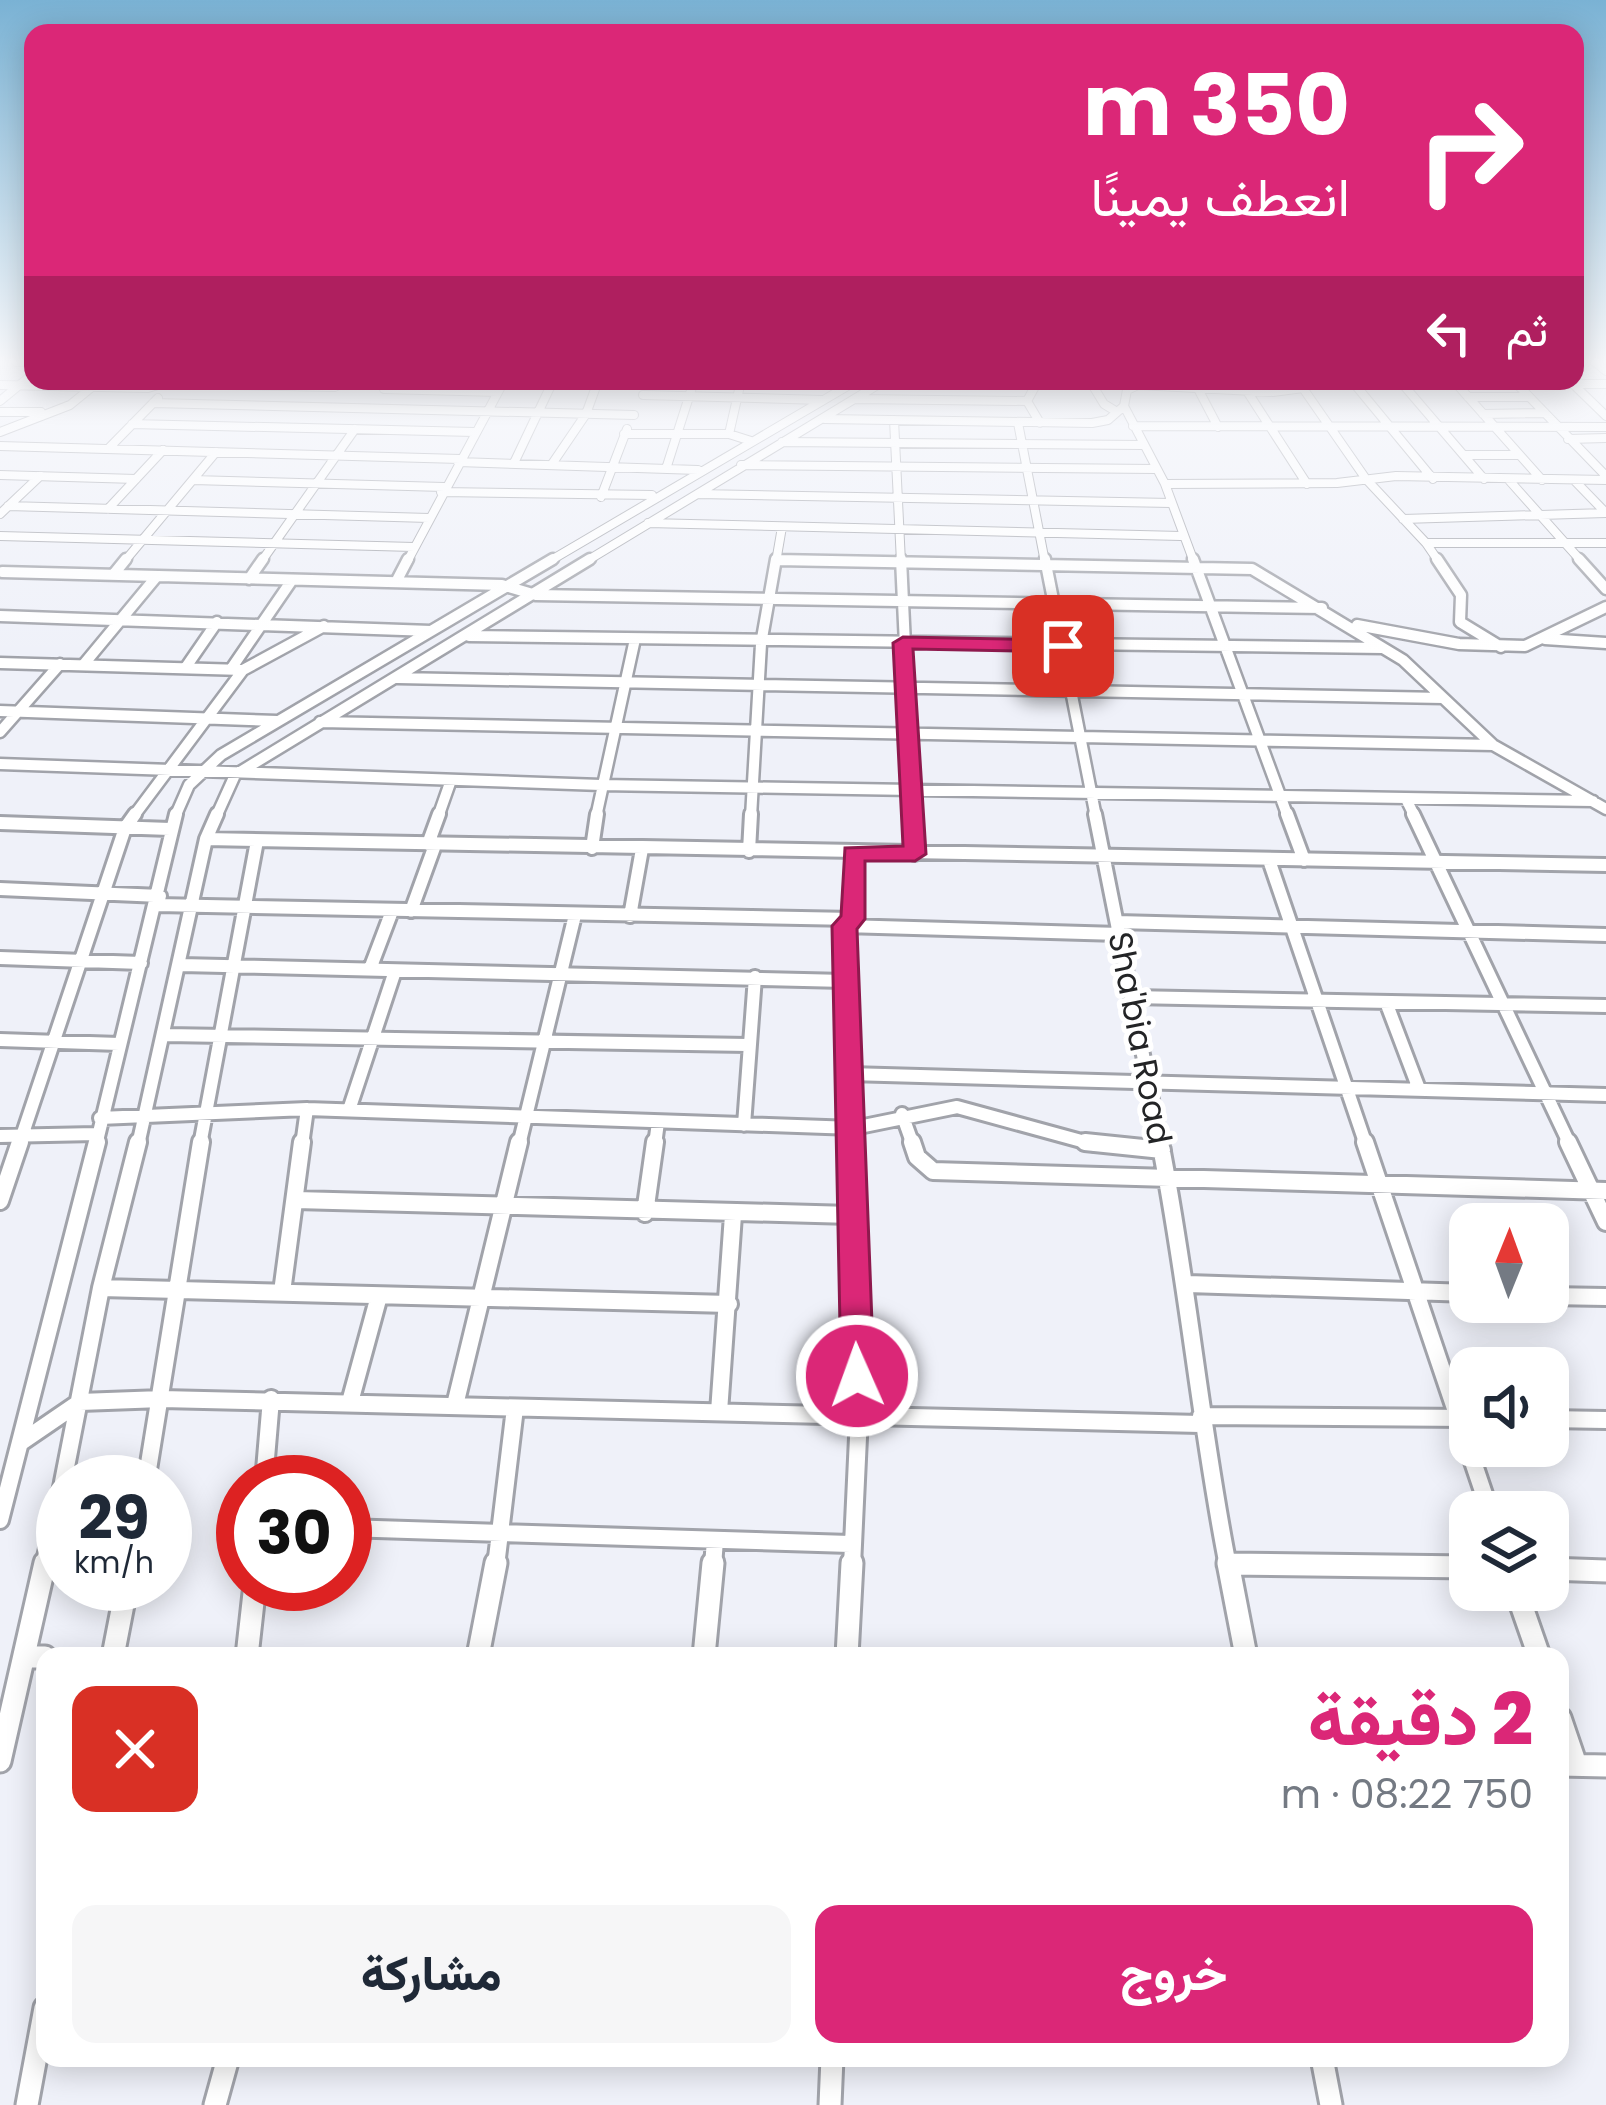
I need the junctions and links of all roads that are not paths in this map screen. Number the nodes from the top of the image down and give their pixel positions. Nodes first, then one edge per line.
1 (153, 460) edge
2 (213, 460) edge
3 (332, 460) edge
4 (459, 460) edge
5 (463, 460) edge
6 (515, 460) edge
7 (555, 460) edge
8 (615, 460) edge
9 (669, 460) edge
10 (717, 460) edge
11 (748, 460) edge
12 (897, 460) edge
13 (1027, 460) edge
14 (1151, 460) edge
15 (1293, 460) edge
16 (1353, 460) edge
17 (1418, 460) edge
18 (1469, 460) edge
19 (1525, 460) edge
20 (514, 463) junction
21 (552, 464) junction
22 (740, 465) junction
23 (897, 465) junction
24 (613, 466) junction
25 (1028, 467) junction
26 (666, 469) junction
27 (1156, 469) junction
28 (700, 470) junction
29 (0, 475) edge
30 (40, 476) junction
31 (1433, 478) junction
32 (1484, 478) junction
33 (1606, 478) edge
34 (136, 479) junction
35 (1366, 479) junction
36 (1508, 479) junction
37 (193, 480) junction
38 (1542, 480) junction
39 (1574, 480) junction
40 (316, 484) junction
41 (1165, 484) junction
42 (1307, 484) junction
43 (442, 490) junction
44 (659, 494) junction
45 (694, 494) junction
46 (897, 495) junction
47 (602, 497) junction
48 (1033, 500) junction
49 (1171, 503) junction
50 (108, 509) junction
51 (4, 510) edge
52 (167, 510) junction
53 (1542, 513) junction
54 (1606, 513) edge
55 (293, 514) junction
56 (429, 518) junction
57 (1403, 519) junction
58 (648, 523) junction
59 (782, 527) junction
60 (897, 530) junction
61 (1041, 533) junction
62 (1181, 536) junction
63 (5, 537) edge
64 (141, 540) junction
65 (1426, 542) junction
66 (273, 543) junction
67 (1570, 543) junction
68 (1606, 543) edge
69 (0, 547) edge
70 (414, 547) junction
71 (777, 560) junction
72 (899, 562) junction
73 (1047, 565) junction
74 (1193, 568) junction
75 (1, 573) edge
76 (112, 574) junction
77 (157, 576) junction
78 (1602, 576) edge
79 (249, 579) junction
80 (292, 580) junction
81 (396, 582) junction
82 (502, 585) junction
83 (1606, 589) edge
84 (536, 595) junction
85 (901, 601) junction
86 (767, 602) junction
87 (1055, 604) junction
88 (1208, 606) junction
89 (1606, 607) edge
90 (1322, 608) junction
91 (0, 616) edge
92 (123, 620) junction
93 (1340, 621) junction
94 (217, 622) junction
95 (264, 623) junction
96 (324, 626) junction
97 (431, 632) junction
98 (464, 635) junction
99 (635, 639) junction
100 (1545, 639) junction
101 (903, 643) junction
102 (1606, 643) edge
103 (761, 644) junction
104 (1063, 646) junction
105 (1501, 647) junction
106 (1383, 648) junction
107 (1224, 649) junction
108 (0, 663) edge
109 (60, 664) junction
110 (84, 664) junction
111 (187, 667) junction
112 (237, 670) junction
113 (393, 677) junction
114 (627, 681) junction
115 (763, 684) junction
116 (906, 687) junction
117 (1072, 690) junction
118 (1241, 694) junction
119 (1443, 698) junction
120 (0, 711) edge
121 (18, 711) junction
122 (203, 719) junction
123 (279, 721) junction
124 (315, 722) junction
125 (614, 731) junction
126 (0, 732) edge
127 (759, 735) junction
128 (908, 737) junction
129 (1082, 741) junction
130 (1259, 743) junction
131 (1492, 745) junction
132 (0, 764) edge
133 (165, 770) junction
134 (199, 771) junction
135 (235, 775) junction
136 (451, 780) junction
137 (601, 785) junction
138 (754, 786) junction
139 (911, 789) junction
140 (1091, 792) junction
141 (1280, 796) junction
142 (1406, 799) junction
143 (1593, 801) junction
144 (1606, 809) edge
145 (0, 823) edge
146 (125, 828) junction
147 (170, 829) junction
148 (206, 839) junction
149 (257, 841) junction
150 (431, 844) junction
151 (592, 848) junction
152 (642, 849) junction
153 (749, 851) junction
154 (853, 853) junction
155 (915, 854) junction
156 (1104, 857) junction
157 (1269, 860) junction
158 (1304, 860) junction
159 (1436, 862) junction
160 (1606, 865) edge
161 (0, 889) edge
162 (102, 892) junction
163 (159, 900) junction
164 (193, 906) junction
165 (248, 907) junction
166 (411, 910) junction
167 (392, 911) junction
168 (575, 914) junction
169 (630, 916) junction
170 (849, 922) junction
171 (1292, 927) junction
172 (1118, 928) junction
173 (1468, 931) junction
174 (1606, 934) edge
175 (0, 958) edge
176 (82, 961) junction
177 (141, 963) junction
178 (181, 965) junction
179 (236, 965) junction
180 (370, 969) junction
181 (395, 971) junction
182 (557, 976) junction
183 (755, 977) junction
184 (845, 981) junction
185 (1132, 997) junction
186 (1317, 1000) junction
187 (1386, 1001) junction
188 (1502, 1004) junction
189 (1606, 1006) edge
190 (166, 1035) junction
191 (223, 1035) junction
192 (371, 1036) junction
193 (0, 1040) edge
194 (544, 1040) junction
195 (56, 1042) junction
196 (119, 1044) junction
197 (748, 1045) junction
198 (850, 1074) junction
199 (1148, 1081) junction
200 (1346, 1087) junction
201 (1419, 1090) junction
202 (1545, 1093) junction
203 (1606, 1095) edge
204 (307, 1109) junction
205 (349, 1109) junction
206 (210, 1110) junction
207 (147, 1113) junction
208 (902, 1114) junction
209 (527, 1117) junction
210 (658, 1122) junction
211 (744, 1125) junction
212 (98, 1126) junction
213 (854, 1128) junction
214 (26, 1135) junction
215 (0, 1136) edge
216 (1162, 1150) junction
217 (1167, 1180) junction
218 (1379, 1185) junction
219 (1599, 1191) edge
220 (296, 1200) junction
221 (0, 1201) edge
222 (504, 1207) junction
223 (645, 1213) junction
224 (733, 1215) junction
225 (851, 1215) junction
226 (1606, 1222) edge
227 (1188, 1285) junction
228 (101, 1288) junction
229 (172, 1290) junction
230 (282, 1292) junction
231 (1415, 1292) junction
232 (1449, 1293) edge
233 (379, 1296) junction
234 (1569, 1296) edge
235 (486, 1297) junction
236 (1606, 1297) edge
237 (729, 1304) junction
238 (1449, 1379) edge
239 (162, 1399) junction
240 (271, 1399) junction
241 (80, 1402) junction
242 (350, 1402) junction
243 (455, 1405) junction
244 (515, 1408) junction
245 (719, 1412) junction
246 (859, 1416) junction
247 (1449, 1418) edge
248 (1569, 1419) edge
249 (1200, 1420) junction
250 (1606, 1420) edge
251 (69, 1455) edge
252 (151, 1455) edge
253 (266, 1455) edge
254 (12, 1457) edge
255 (0, 1520) edge
256 (372, 1529) edge
257 (502, 1533) junction
258 (715, 1540) junction
259 (850, 1544) junction
260 (1228, 1564) junction
261 (1449, 1568) edge
262 (1569, 1570) edge
263 (1606, 1571) edge
264 (42, 1611) edge
265 (122, 1611) edge
266 (252, 1611) edge
267 (1523, 1611) edge
268 (115, 1647) edge
269 (248, 1647) edge
270 (480, 1647) edge
271 (705, 1647) edge
272 (847, 1647) edge
273 (1244, 1647) edge
274 (1536, 1647) edge
275 (34, 1657) edge
276 (0, 1761) edge
277 (1569, 1765) edge
278 (1606, 1766) edge
279 (36, 2056) edge
280 (225, 2067) edge
281 (832, 2067) edge
282 (1324, 2067) edge
283 (27, 2105) edge
284 (214, 2105) edge
285 (830, 2105) edge
286 (1330, 2105) edge

1 - 34 street
2 - 37 street
3 - 40 street
4 - 43 street
5 - 20 street
6 - 20 street
7 - 21 street
8 - 24 street
9 - 26 street
10 - 28 street
11 - 22 street
12 - 23 street
13 - 25 street, Sha'bia Road
14 - 27 street
15 - 42 street
16 - 35 street
17 - 31 street
18 - 32 street
19 - 38 street
20 - 21 street
21 - 24 street
22 - 23 street
22 - 45 street
23 - 25 street
23 - 46 street
24 - 26 street
24 - 47 street
25 - 27 street
25 - 48 street, Sha'bia Road
26 - 28 street
27 - 41 street
28 - 44 street
29 - 30 street
30 - 34 street
30 - 51 street
31 - 32 street
31 - 35 street
32 - 36 street
33 - 39 street
34 - 50 street
35 - 42 street
35 - 57 street
36 - 38 street
36 - 53 street
37 - 40 street
37 - 52 street
38 - 39 street
39 - 54 street
40 - 43 street
40 - 55 street
41 - 42 street
41 - 49 street
43 - 47 street
43 - 56 street
44 - 45 street
44 - 47 street
44 - 82 street
45 - 46 street
45 - 58 street
46 - 48 street
46 - 60 street
48 - 49 street
48 - 61 street, Sha'bia Road
49 - 62 street
50 - 51 street
50 - 52 street
52 - 55 street
52 - 64 street
53 - 54 street
53 - 57 street
53 - 67 street
55 - 56 street
55 - 66 street
56 - 70 street
57 - 65 street
58 - 59 street
58 - 84 street
59 - 60 street
59 - 71 street
60 - 61 street
60 - 72 street
61 - 62 street
61 - 73 street, Sha'bia Road
62 - 74 street
63 - 64 street
63 - 69 street
64 - 66 street
64 - 76 street
65 - 67 street
65 - 105 street
66 - 70 street
66 - 79 street
67 - 68 street
67 - 78 street
70 - 81 street
71 - 72 street
71 - 86 street
72 - 73 street
72 - 85 street
73 - 74 street
73 - 87 street, Sha'bia Road
74 - 88 street
74 - 90 street
75 - 76 street
76 - 77 street
77 - 79 street
77 - 92 street
78 - 83 street
79 - 80 street
80 - 81 street
80 - 95 street
81 - 82 street
82 - 84 street
82 - 97 street
84 - 86 street
84 - 98 street
85 - 86 street
85 - 87 street
85 - 101 street
86 - 103 street
87 - 88 street
87 - 104 street, Sha'bia Road
88 - 90 street
88 - 107 street
89 - 100 street
90 - 93 street
91 - 92 street
92 - 94 street
92 - 110 street
93 - 105 street
93 - 106 street
94 - 95 street
94 - 111 street
95 - 96 street
95 - 112 street
96 - 97 street
96 - 112 street
97 - 123 street
98 - 99 street
98 - 113 street
99 - 103 street
99 - 114 street
100 - 102 street
100 - 105 street
101 - 103 street
101 - 104 street
101 - 116 street
103 - 115 street
104 - 107 street
104 - 117 street, Sha'bia Road
106 - 107 street
106 - 119 street
107 - 118 street
108 - 109 street
109 - 110 street
109 - 121 street
110 - 111 street
111 - 112 street
112 - 122 street
113 - 114 street
113 - 124 street
114 - 115 street
114 - 125 street
115 - 116 street
115 - 127 street
116 - 117 street
116 - 128 street
117 - 118 street
117 - 129 street, Sha'bia Road
118 - 119 street
118 - 130 street
119 - 131 street
120 - 121 street
121 - 122 street
121 - 126 street
122 - 123 street
122 - 133 street
123 - 134 street
124 - 125 street
124 - 135 street
125 - 127 street
125 - 137 street
127 - 128 street
127 - 138 street
128 - 129 street
128 - 139 street
129 - 130 street
129 - 140 street, Sha'bia Road
130 - 131 street
130 - 141 street
131 - 143 street
132 - 133 street
133 - 134 street
133 - 146 street
134 - 135 street
134 - 147 street
135 - 136 street
135 - 148 street
136 - 137 street
136 - 150 street
137 - 138 street
137 - 151 street
138 - 139 street
138 - 153 street
139 - 140 street
139 - 155 street
140 - 141 street
140 - 156 street, Sha'bia Road
141 - 142 street
141 - 158 street
142 - 143 street
142 - 159 street
143 - 144 street
145 - 146 street
146 - 147 street
146 - 162 street
147 - 163 street
148 - 149 street
148 - 164 street
149 - 150 street
149 - 165 street
150 - 151 street
150 - 166 street
151 - 152 street
152 - 153 street
152 - 169 street
153 - 154 street
154 - 155 street
154 - 170 street
155 - 156 street
156 - 157 street
156 - 172 street, Sha'bia Road
157 - 158 street
157 - 171 street
158 - 159 street
159 - 160 street
159 - 173 street
161 - 162 street
162 - 163 street
162 - 176 street
163 - 164 street
163 - 177 street
164 - 165 street
164 - 178 street
165 - 167 street
165 - 179 street
166 - 167 street
166 - 168 street
167 - 180 street
168 - 169 street
168 - 182 street
169 - 170 street
170 - 172 street
170 - 184 street
171 - 172 street
171 - 173 street
171 - 186 street
172 - 185 street, Sha'bia Road
173 - 174 street
173 - 188 street
175 - 176 street
176 - 177 street
176 - 195 street
177 - 196 street
178 - 179 street
178 - 190 street
179 - 180 street
179 - 191 street
180 - 181 street
181 - 182 street
181 - 192 street
182 - 183 street
182 - 194 street
183 - 184 street
183 - 197 street
184 - 198 street
185 - 186 street
185 - 199 street, Sha'bia Road
186 - 187 street
186 - 200 street
187 - 188 street
187 - 201 street
188 - 189 street
188 - 202 street
190 - 191 street
190 - 207 street
191 - 192 street
191 - 206 street
192 - 194 street
192 - 205 street
193 - 195 street
194 - 197 street
194 - 209 street
195 - 196 street
195 - 214 street
196 - 212 street
197 - 211 street
198 - 199 street
198 - 213 street
199 - 200 street
199 - 216 street, Sha'bia Road
200 - 201 street
200 - 218 street
201 - 202 street
202 - 203 street
202 - 219 street
204 - 205 street
204 - 206 street
204 - 220 street
205 - 209 street
206 - 207 street
206 - 229 street
207 - 212 street
207 - 228 street
208 - 213 street
208 - 216 street
208 - 217 street
209 - 210 street
209 - 222 street
210 - 211 street
210 - 223 street
211 - 213 street
212 - 214 street
212 - 254 street
213 - 225 street
214 - 215 street
214 - 221 street
216 - 217 street, Sha'bia Road
217 - 218 street
217 - 227 street, Sha'bia Road
218 - 219 street
218 - 231 street
219 - 226 street
220 - 222 street
220 - 230 street
222 - 223 street
222 - 235 street
223 - 224 street
224 - 225 street
224 - 237 street
225 - 246 street
227 - 231 street
227 - 249 street, Sha'bia Road
228 - 229 street
228 - 241 street
229 - 230 street
229 - 239 street
230 - 233 street
231 - 232 street
231 - 238 street
233 - 235 street
233 - 242 street
234 - 236 street
235 - 237 street
235 - 243 street
237 - 245 street
239 - 240 street
239 - 241 street
239 - 252 street
240 - 242 street
240 - 253 street
241 - 251 street
241 - 254 street
242 - 243 street
243 - 244 street
244 - 245 street
244 - 257 street
245 - 246 street
246 - 249 street
246 - 259 street
247 - 249 street
248 - 250 street
249 - 260 street, Sha'bia Road
254 - 255 street
256 - 257 street
257 - 258 street
257 - 270 street
258 - 259 street
258 - 271 street
259 - 272 street
260 - 261 street
260 - 273 street, Sha'bia Road
262 - 263 street
264 - 275 street
265 - 268 street
266 - 269 street
267 - 274 street
275 - 276 street
277 - 278 street
279 - 283 street
280 - 284 street
281 - 285 street
282 - 286 street

